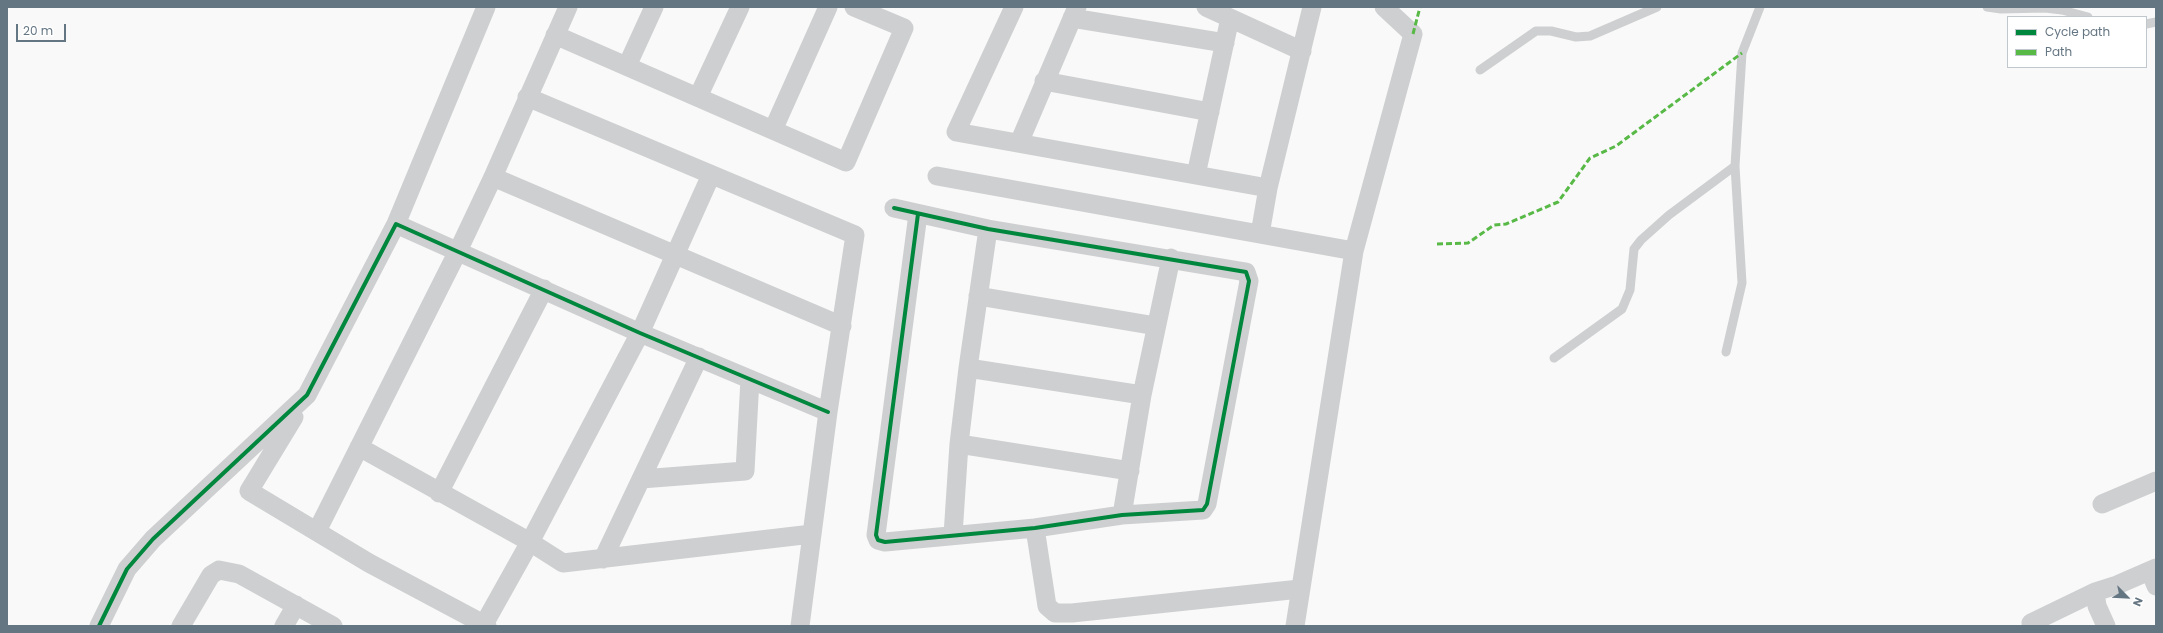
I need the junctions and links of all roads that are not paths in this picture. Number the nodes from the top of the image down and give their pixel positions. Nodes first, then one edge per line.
1 (486, 7) edge
2 (568, 7) edge
3 (654, 7) edge
4 (740, 7) edge
5 (828, 7) edge
6 (854, 7) edge
7 (1014, 7) edge
8 (1206, 7) edge
9 (1312, 7) edge
10 (1384, 7) edge
11 (1657, 7) edge
12 (1760, 7) edge
13 (1987, 7) edge
14 (1074, 13) edge
15 (2084, 16) edge
16 (1230, 18) junction
17 (555, 35) junction
18 (1225, 43) junction
19 (1302, 51) junction
20 (627, 66) junction
21 (1480, 70) dead end
22 (1044, 81) junction
23 (527, 96) junction
24 (698, 97) junction
25 (1210, 112) junction
26 (773, 130) junction
27 (1019, 143) junction
28 (1735, 166) junction
29 (711, 175) junction
30 (1196, 175) junction
31 (937, 176) dead end
32 (493, 177) junction
33 (1268, 188) junction
34 (894, 208) dead end
35 (918, 214) junction
36 (396, 224) junction
37 (988, 229) junction
38 (1260, 234) junction
39 (458, 251) junction
40 (1354, 251) junction
41 (676, 254) junction
42 (1171, 258) junction
43 (544, 289) junction
44 (978, 296) junction
45 (842, 326) junction
46 (1156, 326) junction
47 (640, 333) junction
48 (1726, 352) dead end
49 (700, 358) junction
50 (1554, 358) dead end
51 (968, 368) junction
52 (750, 379) junction
53 (307, 395) junction
54 (1142, 395) junction
55 (828, 412) junction
56 (959, 444) junction
57 (359, 447) junction
58 (1130, 471) junction
59 (641, 479) junction
60 (2156, 481) edge
61 (438, 493) junction
62 (2102, 504) dead end
63 (1122, 515) junction
64 (1035, 528) junction
65 (316, 531) junction
66 (812, 534) junction
67 (953, 535) junction
68 (530, 542) junction
69 (603, 559) junction
70 (2154, 575) edge
71 (1300, 589) junction
72 (2096, 592) junction
73 (296, 605) junction
74 (485, 625) edge
75 (2029, 625) edge
76 (99, 626) edge
77 (181, 626) edge
78 (284, 626) edge
79 (333, 626) edge
80 (800, 626) edge
81 (1295, 626) edge
82 (2106, 626) edge

1 - 36 street
2 - 17 street
3 - 20 street
4 - 24 street
5 - 26 street
6 - 26 street
7 - 27 street
8 - 16 street
9 - 19 street
10 - 40 street
11 - 21 lane
12 - 28 lane
13 - 15 lane
14 - 18 street
14 - 22 street
16 - 18 street
16 - 19 street
17 - 20 street
17 - 23 street
18 - 25 street
19 - 33 street
20 - 24 street
22 - 25 street
22 - 27 street
23 - 29 street
23 - 32 street
24 - 26 street
25 - 30 street
27 - 30 street
28 - 48 lane
28 - 50 lane
29 - 41 street
29 - 45 street
30 - 33 street
31 - 38 street
32 - 39 street
32 - 41 street
33 - 38 street
34 - 35 street
35 - 37 street
35 - 67 street
36 - 39 street
36 - 53 street
37 - 42 street
37 - 44 street
38 - 40 street
39 - 43 street
39 - 57 street
40 - 71 street
41 - 45 street
41 - 47 street
42 - 46 street
42 - 63 street
43 - 47 street
43 - 61 street
44 - 46 street
44 - 51 street
45 - 55 street
46 - 54 street
47 - 49 street
47 - 68 street
49 - 52 street
49 - 59 street
51 - 54 street
51 - 56 street
52 - 55 street
52 - 59 street
53 - 65 street
53 - 76 street
54 - 58 street
55 - 66 street
56 - 58 street
56 - 67 street
57 - 61 street
57 - 65 street
58 - 63 street
59 - 69 street
60 - 62 street
61 - 68 street
63 - 64 street
64 - 67 street
64 - 71 street
65 - 74 street
66 - 69 street
66 - 80 street
68 - 69 street
68 - 74 street
70 - 72 street
71 - 81 street
72 - 75 street
72 - 82 street
73 - 77 street
73 - 78 street
73 - 79 street

